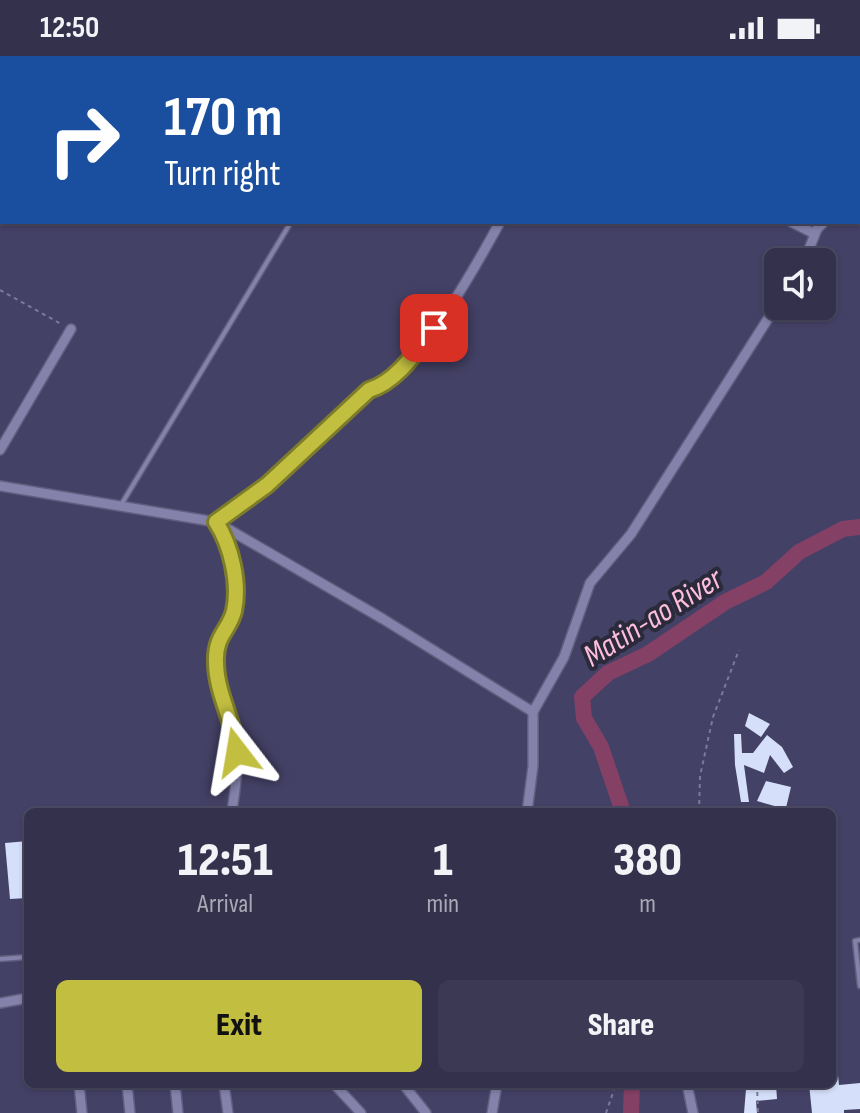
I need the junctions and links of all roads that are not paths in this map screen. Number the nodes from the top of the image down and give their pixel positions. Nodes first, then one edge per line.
1 (290, 224) edge
2 (499, 224) edge
3 (795, 224) edge
4 (822, 224) edge
5 (815, 234) junction
6 (810, 248) edge
7 (767, 320) edge
8 (71, 329) road end
9 (0, 450) edge
10 (0, 486) edge
11 (120, 507) junction
12 (216, 522) junction
13 (533, 712) junction
14 (232, 808) edge
15 (528, 808) edge
16 (860, 940) edge
17 (24, 957) edge
18 (0, 959) edge
19 (860, 986) edge
20 (24, 999) edge
21 (0, 1003) edge
22 (79, 1088) edge
23 (127, 1088) edge
24 (175, 1088) edge
25 (225, 1088) edge
26 (338, 1088) edge
27 (407, 1088) edge
28 (496, 1088) edge
29 (688, 1088) edge
30 (82, 1113) edge
31 (130, 1113) edge
32 (178, 1113) edge
33 (228, 1113) edge
34 (361, 1113) edge
35 (426, 1113) edge
36 (492, 1113) edge
37 (693, 1113) edge

1 - 11 lane
2 - 12 street
3 - 5 street
4 - 5 street
5 - 6 street
7 - 13 street
8 - 9 street
10 - 11 street
11 - 12 street
12 - 13 street
12 - 14 street
13 - 15 street
16 - 19 lane
17 - 18 lane
20 - 21 street
22 - 30 street
23 - 31 street
24 - 32 street
25 - 33 street
26 - 34 street
27 - 35 street
28 - 36 street
29 - 37 street

